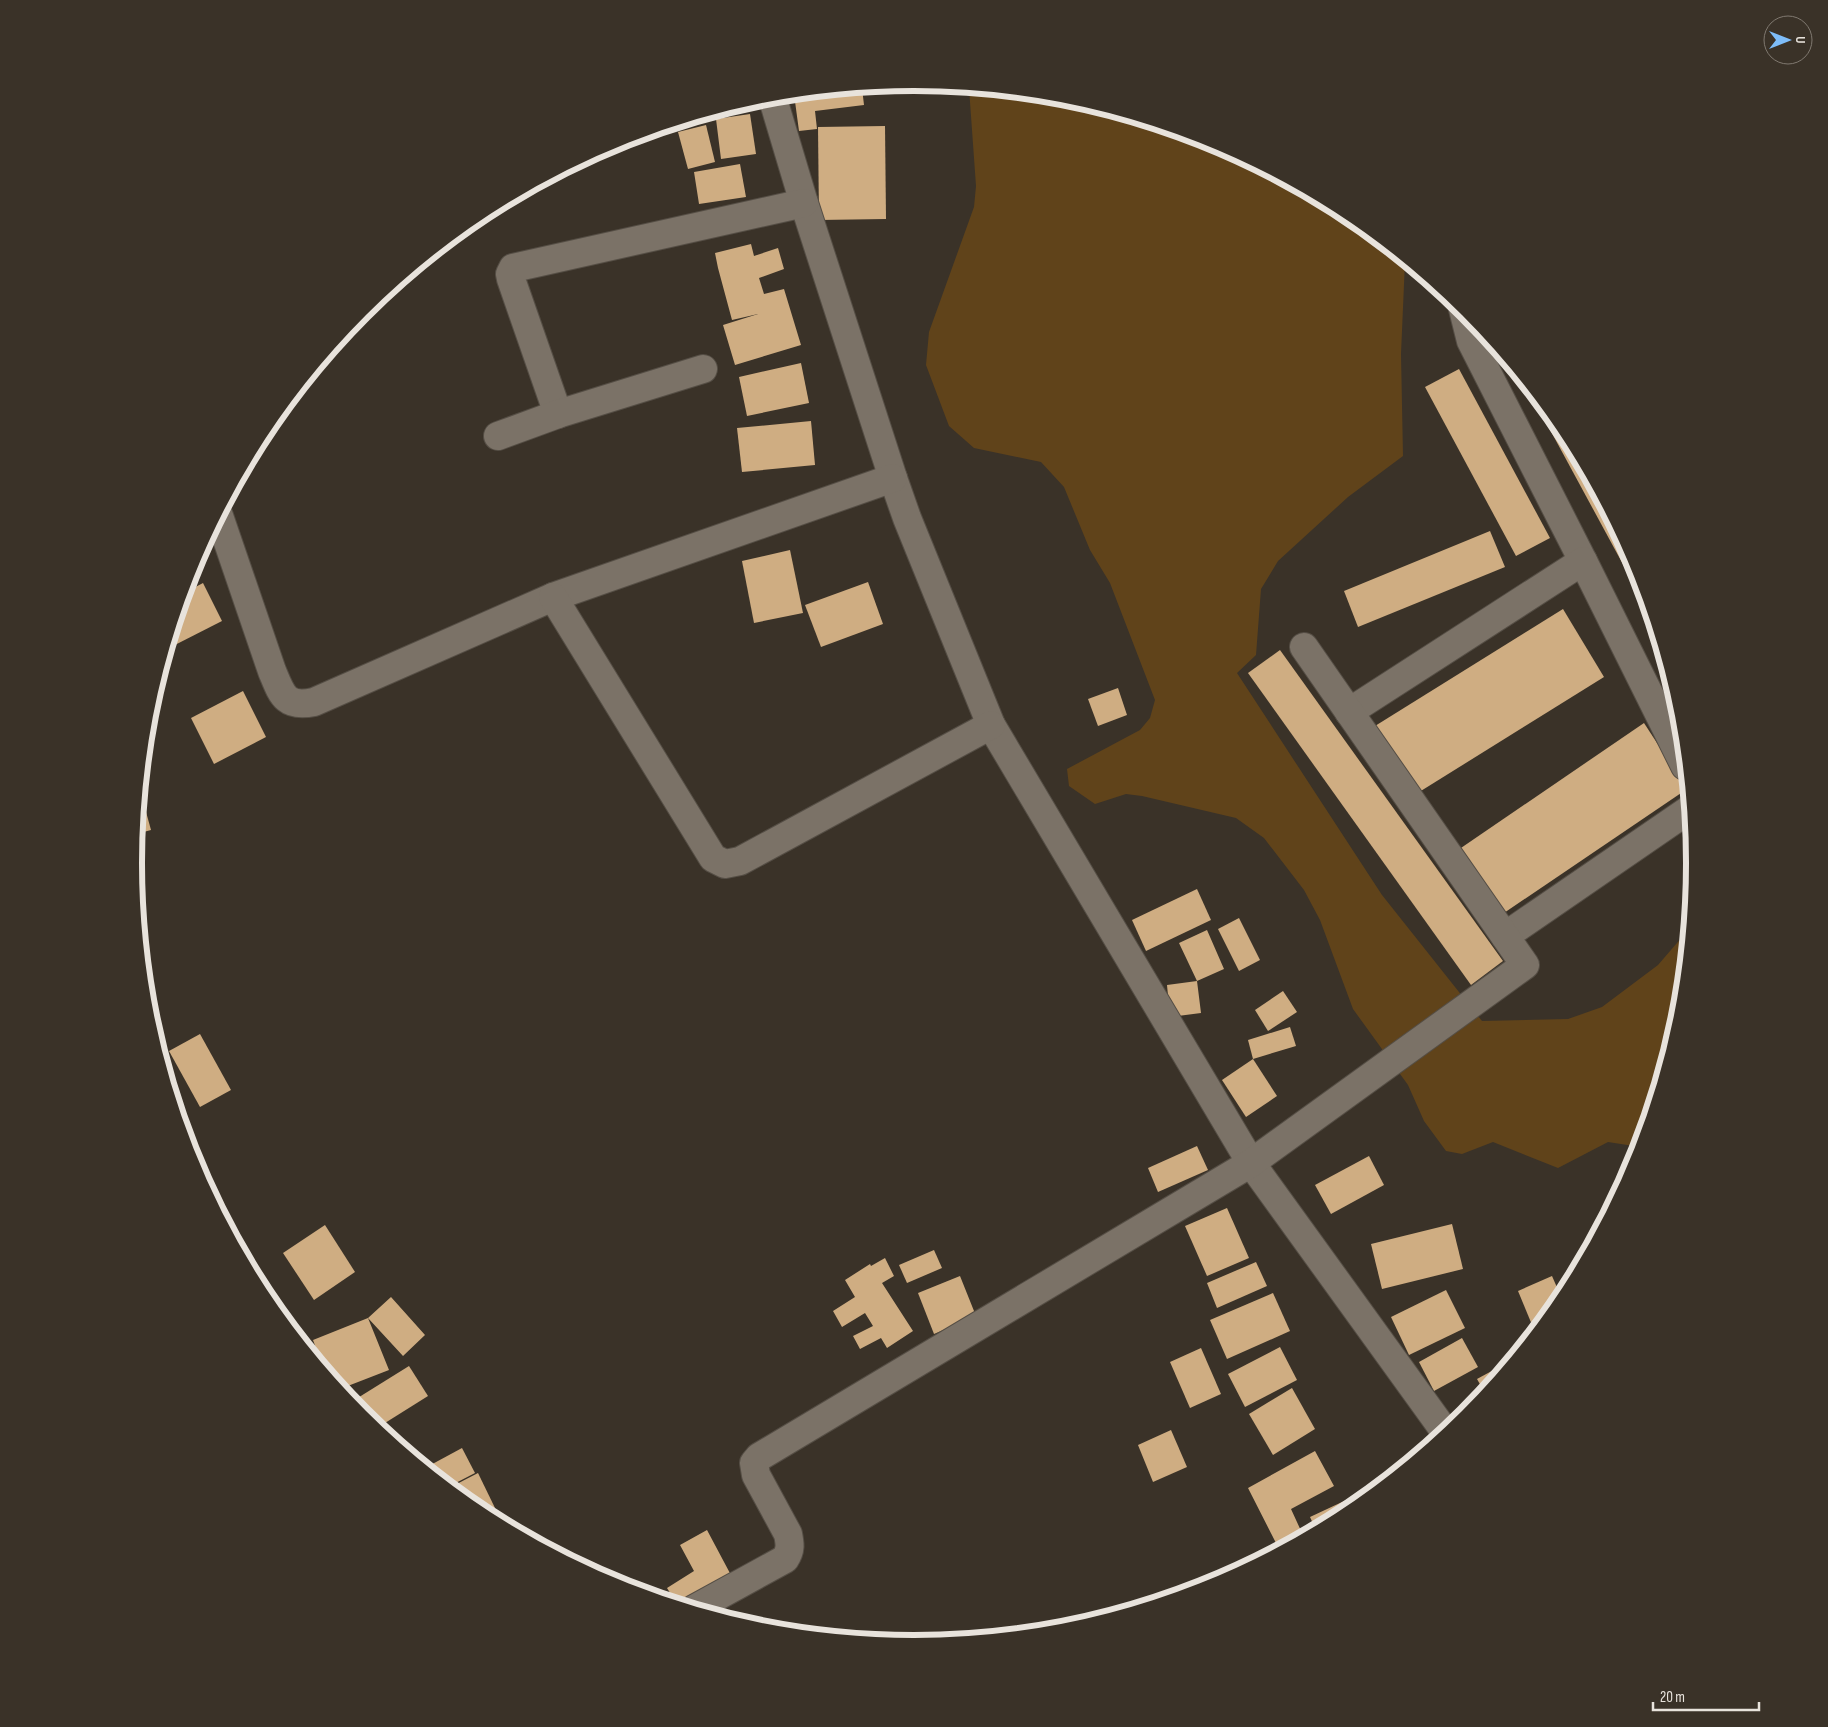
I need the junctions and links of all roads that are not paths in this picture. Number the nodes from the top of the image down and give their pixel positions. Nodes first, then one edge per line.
1 (774, 104) edge
2 (804, 203) junction
3 (1470, 328) edge
4 (703, 369) dead end
5 (558, 414) junction
6 (498, 436) dead end
7 (893, 478) junction
8 (221, 522) edge
9 (1583, 561) junction
10 (553, 597) junction
11 (1304, 647) dead end
12 (1349, 712) junction
13 (991, 725) junction
14 (1677, 749) edge
15 (1685, 812) edge
16 (1505, 936) junction
17 (1251, 1163) junction
18 (1442, 1427) edge
19 (701, 1605) edge

1 - 2 street
2 - 5 street
2 - 7 street
3 - 9 street
4 - 5 street
5 - 6 street
7 - 10 street
7 - 13 street
8 - 10 street
9 - 12 street
9 - 14 street
10 - 13 street
11 - 12 street
12 - 16 street
13 - 17 street
15 - 16 street
16 - 17 street
17 - 18 street
17 - 19 street

